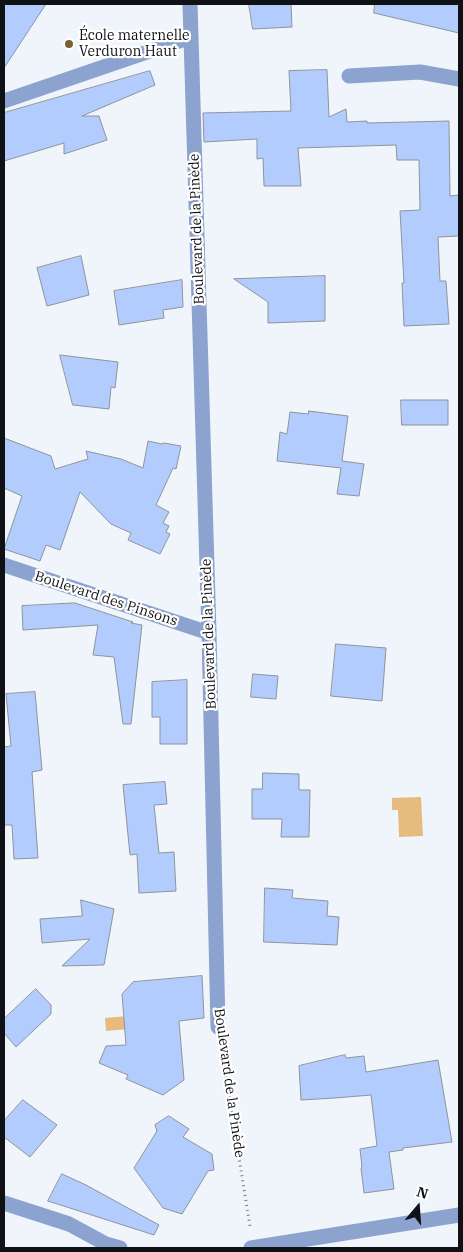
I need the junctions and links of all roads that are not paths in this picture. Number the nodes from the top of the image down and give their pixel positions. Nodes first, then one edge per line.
1 (190, 4) edge
2 (190, 37) junction
3 (349, 76) dead end
4 (459, 79) edge
5 (4, 101) edge
6 (4, 565) edge
7 (209, 633) junction
8 (218, 1027) road end
9 (4, 1203) edge
10 (459, 1214) edge
11 (120, 1248) edge
12 (251, 1248) edge

1 - 2 street, Boulevard de la Pinède
2 - 5 street
2 - 7 street, Boulevard de la Pinède
3 - 4 street
6 - 7 street, Boulevard des Pinsons
7 - 8 street, Boulevard de la Pinède
9 - 11 street
10 - 12 street

